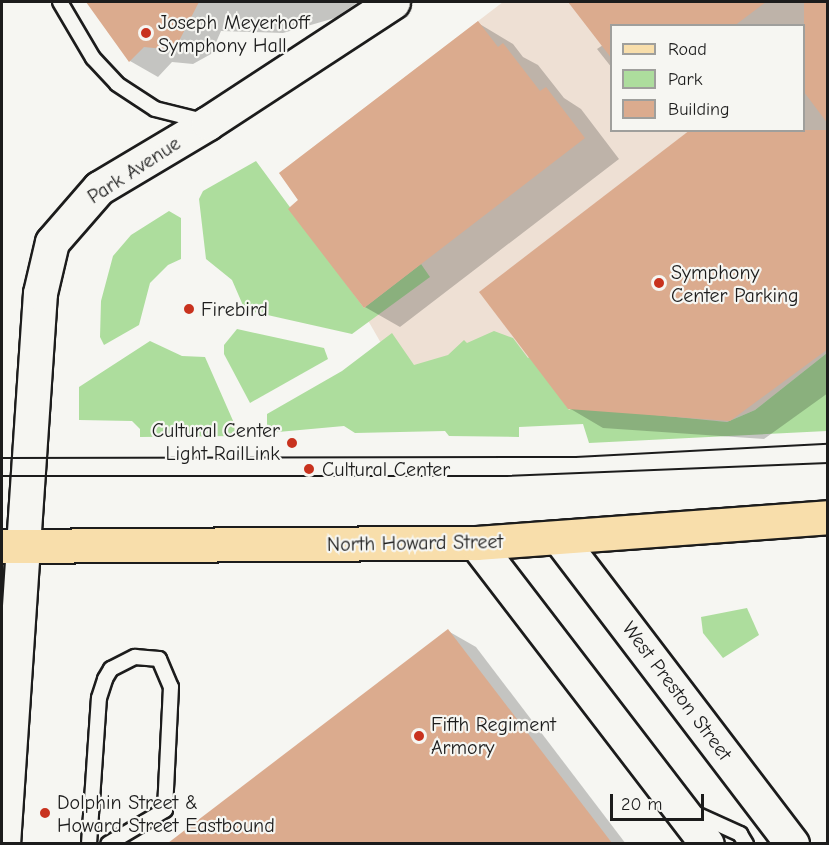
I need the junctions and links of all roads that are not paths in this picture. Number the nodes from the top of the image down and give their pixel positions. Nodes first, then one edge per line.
1 (60, 2) edge
2 (393, 2) edge
3 (208, 123) junction
4 (828, 517) edge
5 (560, 539) junction
6 (476, 543) junction
7 (14, 546) edge
8 (679, 806) junction
9 (3, 843) edge
10 (89, 843) edge
11 (108, 843) edge
12 (707, 843) edge
13 (746, 843) edge
14 (792, 843) edge

1 - 3 lane
2 - 3 main road, Park Avenue
3 - 7 main road, Park Avenue
4 - 5 main road, North Howard Street
5 - 6 main road, North Howard Street
5 - 14 main road, West Preston Street
6 - 7 main road, North Howard Street
6 - 8 main road
7 - 9 main road, Park Avenue
8 - 12 main road
8 - 13 lane
10 - 11 lane

